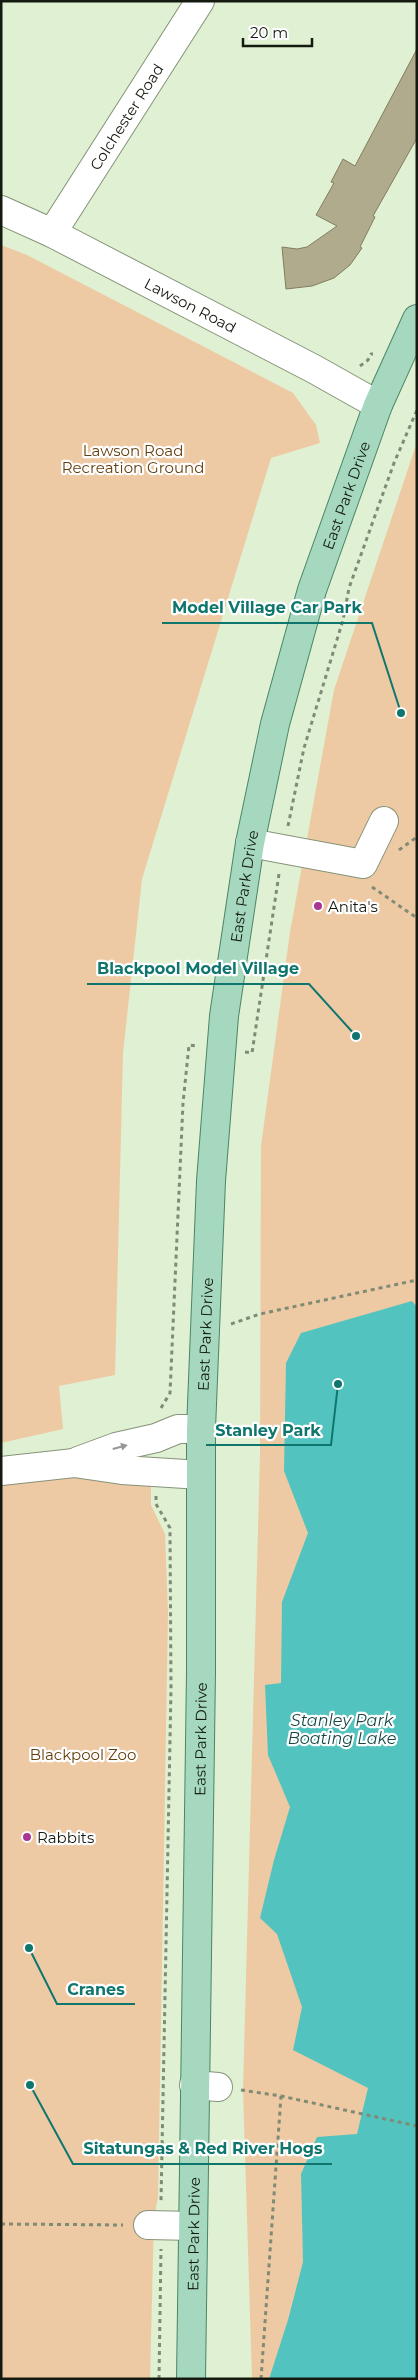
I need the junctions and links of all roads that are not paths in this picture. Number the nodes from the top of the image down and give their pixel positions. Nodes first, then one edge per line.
1 (200, 1) edge
2 (1, 210) edge
3 (52, 233) junction
4 (417, 319) edge
5 (378, 405) junction
6 (384, 821) dead end
7 (250, 843) junction
8 (201, 1429) junction
9 (74, 1463) junction
10 (1, 1471) edge
11 (201, 1475) junction
12 (157, 2226) road end
13 (193, 2226) junction
14 (191, 2379) edge

1 - 3 street, Colchester Road
2 - 3 street, Lawson Road
3 - 5 street, Lawson Road
4 - 5 main road, East Park Drive
5 - 7 main road, East Park Drive
6 - 7 street
7 - 8 main road, East Park Drive
9 -> 8 street
8 - 11 main road, East Park Drive
9 - 10 street
9 - 11 street
11 - 13 main road, East Park Drive
12 - 13 street
13 - 14 main road, East Park Drive

